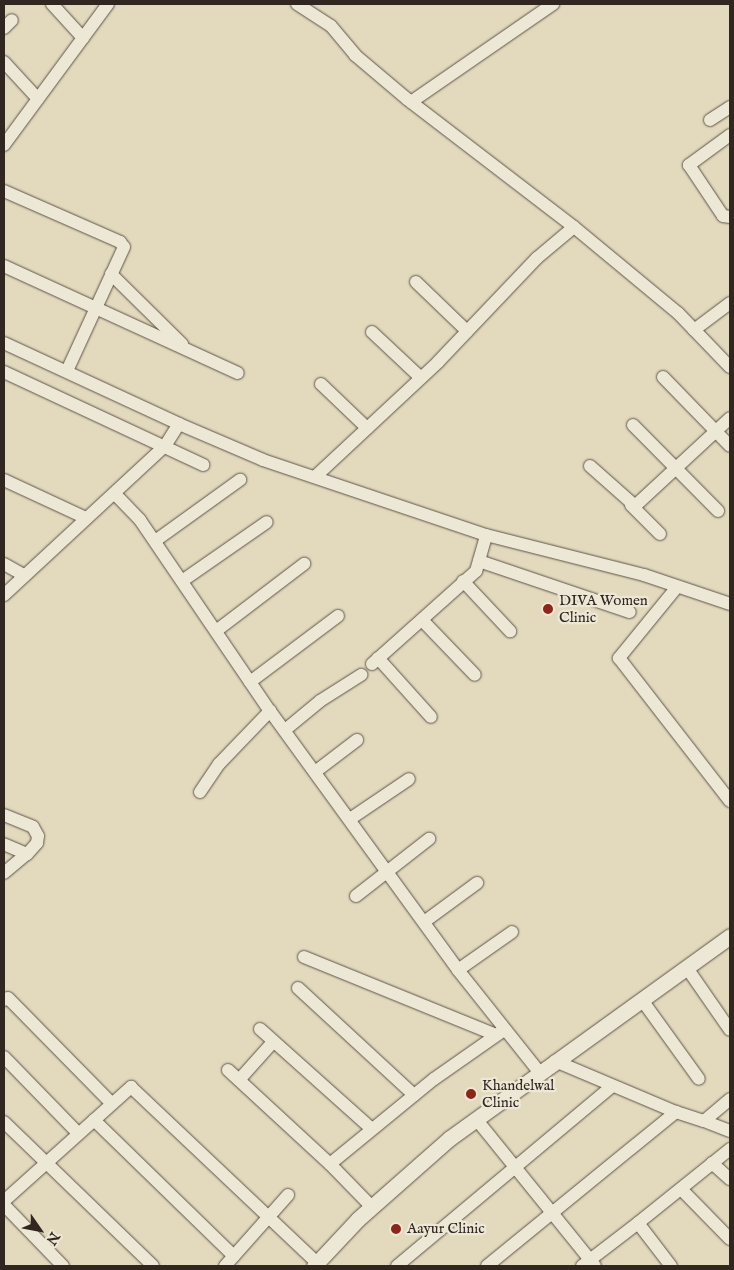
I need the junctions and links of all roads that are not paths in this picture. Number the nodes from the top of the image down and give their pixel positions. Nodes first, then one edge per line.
1 (52, 4) edge
2 (108, 4) edge
3 (297, 4) edge
4 (553, 4) edge
5 (83, 38) junction
6 (4, 62) edge
7 (38, 99) junction
8 (411, 102) junction
9 (730, 107) edge
10 (710, 120) dead end
11 (730, 135) edge
12 (4, 145) edge
13 (4, 190) edge
14 (730, 217) edge
15 (574, 227) junction
16 (4, 266) edge
17 (111, 274) junction
18 (416, 282) dead end
19 (730, 303) edge
20 (96, 308) junction
21 (694, 330) junction
22 (467, 331) junction
23 (372, 332) dead end
24 (4, 343) edge
25 (187, 349) junction
26 (730, 367) edge
27 (66, 371) junction
28 (4, 372) edge
29 (238, 373) dead end
30 (663, 377) dead end
31 (421, 378) junction
32 (321, 384) dead end
33 (730, 418) edge
34 (179, 424) junction
35 (633, 425) dead end
36 (367, 428) junction
37 (716, 431) junction
38 (165, 446) junction
39 (730, 446) edge
40 (203, 465) dead end
41 (590, 466) dead end
42 (675, 468) junction
43 (317, 475) junction
44 (4, 480) edge
45 (240, 480) dead end
46 (115, 494) junction
47 (631, 505) junction
48 (718, 511) dead end
49 (86, 518) junction
50 (267, 522) dead end
51 (660, 534) dead end
52 (486, 535) junction
53 (155, 541) junction
54 (479, 561) junction
55 (4, 564) edge
56 (304, 564) dead end
57 (24, 575) junction
58 (463, 581) junction
59 (182, 582) junction
60 (677, 587) junction
61 (4, 595) edge
62 (730, 604) edge
63 (630, 612) dead end
64 (338, 616) dead end
65 (422, 620) junction
66 (216, 631) junction
67 (510, 631) dead end
68 (361, 675) dead end
69 (475, 675) dead end
70 (250, 682) junction
71 (270, 711) junction
72 (431, 717) dead end
73 (285, 730) junction
74 (357, 740) dead end
75 (315, 772) junction
76 (409, 779) dead end
77 (200, 792) dead end
78 (730, 801) edge
79 (4, 815) edge
80 (350, 819) junction
81 (429, 839) dead end
82 (4, 844) edge
83 (27, 854) junction
84 (388, 872) junction
85 (4, 873) edge
86 (477, 883) dead end
87 (356, 896) dead end
88 (424, 922) junction
89 (512, 932) dead end
90 (730, 936) edge
91 (304, 957) dead end
92 (686, 968) junction
93 (458, 970) junction
94 (298, 988) dead end
95 (4, 1000) edge
96 (642, 1000) junction
97 (260, 1030) dead end
98 (730, 1030) edge
99 (500, 1032) junction
100 (273, 1042) junction
101 (4, 1057) edge
102 (556, 1061) junction
103 (228, 1070) dead end
104 (540, 1073) junction
105 (699, 1078) dead end
106 (239, 1080) junction
107 (612, 1086) junction
108 (414, 1095) junction
109 (730, 1099) edge
110 (112, 1104) junction
111 (676, 1112) junction
112 (476, 1119) junction
113 (94, 1120) junction
114 (704, 1120) junction
115 (4, 1122) edge
116 (372, 1129) junction
117 (730, 1131) edge
118 (78, 1134) junction
119 (730, 1149) edge
120 (46, 1163) junction
121 (712, 1163) junction
122 (330, 1164) junction
123 (513, 1168) junction
124 (730, 1179) edge
125 (681, 1189) junction
126 (288, 1194) dead end
127 (4, 1203) edge
128 (372, 1207) junction
129 (552, 1213) junction
130 (270, 1217) junction
131 (638, 1223) junction
132 (730, 1239) edge
133 (234, 1256) junction
134 (589, 1264) edge
135 (316, 1265) edge
136 (63, 1266) edge
137 (154, 1266) edge
138 (225, 1266) edge
139 (397, 1266) edge
140 (487, 1266) edge
141 (671, 1266) edge

1 - 5 street
2 - 5 street
3 - 8 street
4 - 8 street
5 - 7 street
6 - 7 street
7 - 12 street
8 - 15 street
9 - 10 street
11 - 14 street
13 - 17 street
15 - 21 street
15 - 22 street
16 - 20 street
17 - 20 street
17 - 25 street
18 - 22 street
19 - 21 street
20 - 25 street
20 - 27 street
21 - 26 street
22 - 31 street
23 - 31 street
24 - 27 street
25 - 29 street
27 - 34 street
28 - 38 street
30 - 37 street
31 - 36 street
32 - 36 street
33 - 37 street
34 - 38 street
34 - 43 street
35 - 42 street
36 - 43 street
37 - 39 street
37 - 42 street
38 - 40 street
38 - 46 street
41 - 47 street
42 - 47 street
42 - 48 street
43 - 52 street
44 - 49 street
45 - 53 street
46 - 49 street
46 - 53 street
47 - 51 street
49 - 57 street
50 - 59 street
52 - 54 street
52 - 60 street
53 - 59 street
54 - 58 street
54 - 63 street
55 - 57 street
56 - 66 street
57 - 61 street
58 - 65 street
58 - 67 street
59 - 66 street
60 - 62 street
60 - 78 street
64 - 70 street
65 - 69 street
65 - 72 street
66 - 70 street
68 - 73 street
70 - 71 street
71 - 73 street
71 - 77 street
73 - 75 street
74 - 75 street
75 - 80 street
76 - 80 street
79 - 83 street
80 - 84 street
81 - 84 street
82 - 83 street
83 - 85 street
84 - 87 street
84 - 88 street
86 - 88 street
88 - 93 street
89 - 93 street
90 - 92 street
91 - 99 street
92 - 96 street
92 - 98 street
93 - 99 street
94 - 108 street
95 - 110 street
96 - 102 street
96 - 105 street
97 - 100 street
99 - 104 street
99 - 108 street
100 - 106 street
100 - 116 street
101 - 118 street
102 - 104 street
102 - 107 street
103 - 106 street
104 - 112 street
106 - 122 street
107 - 111 street
107 - 123 street
108 - 116 street
109 - 114 street
110 - 113 street
110 - 130 street
111 - 114 street
111 - 129 street
112 - 123 street
112 - 128 street
113 - 118 street
113 - 133 street
114 - 117 street
115 - 120 street
116 - 122 street
118 - 120 street
119 - 121 street
120 - 127 street
120 - 137 street
121 - 124 street
121 - 125 street
122 - 128 street
123 - 129 street
123 - 139 street
125 - 131 street
125 - 132 street
126 - 130 street
127 - 136 street
128 - 135 street
129 - 134 street
129 - 140 street
130 - 133 street
130 - 135 street
131 - 134 street
131 - 141 street
133 - 138 street

